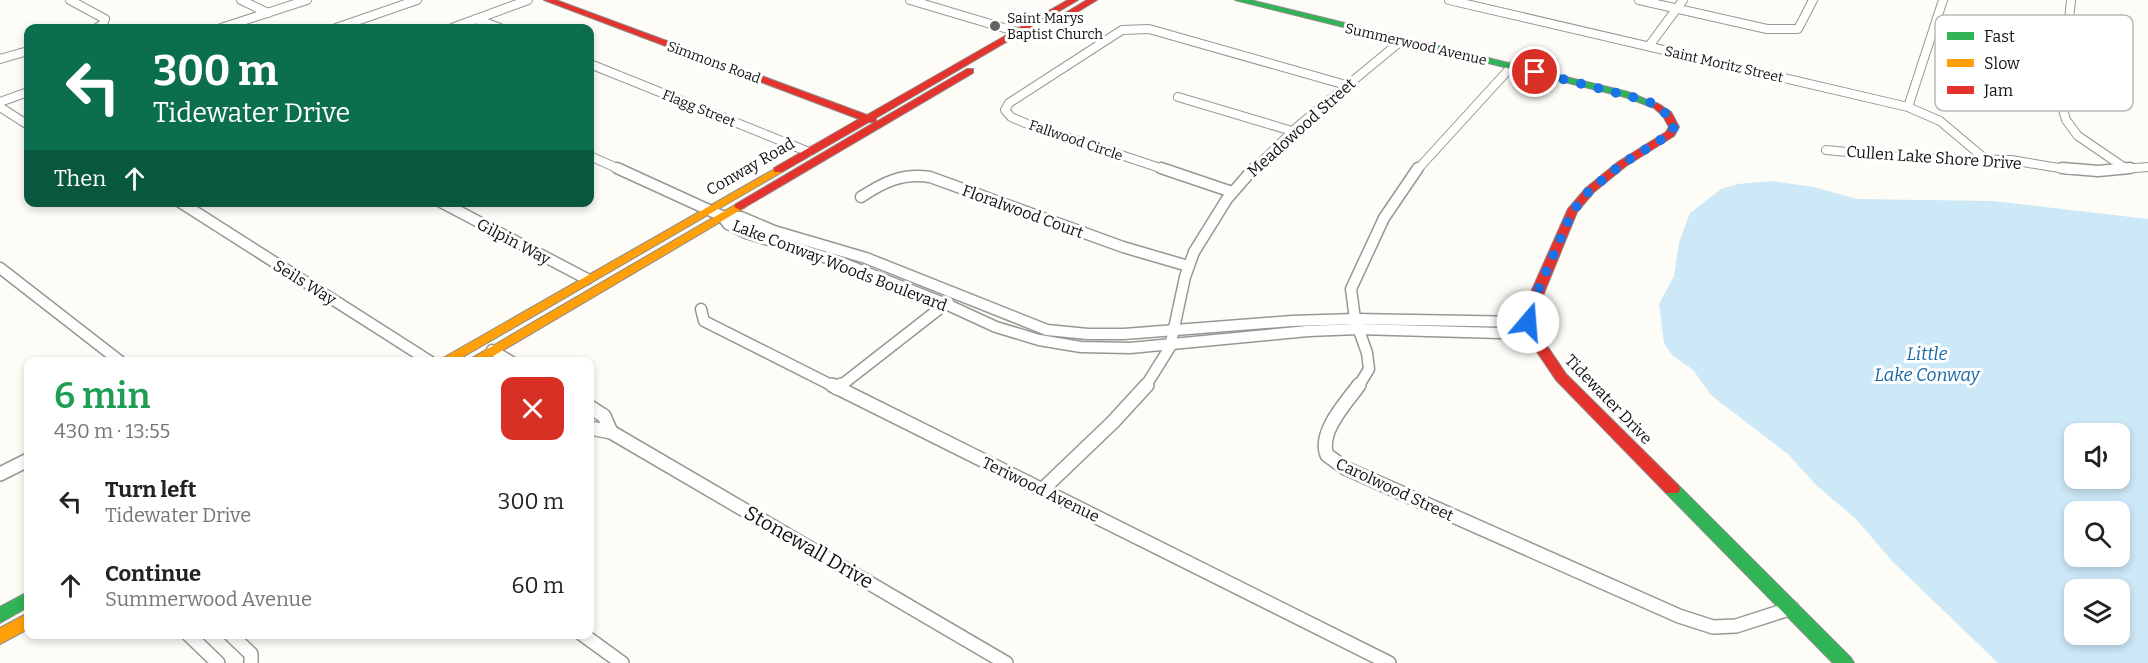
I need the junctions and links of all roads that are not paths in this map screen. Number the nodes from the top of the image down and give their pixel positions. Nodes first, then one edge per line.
1 (70, 0) edge
2 (241, 0) edge
3 (307, 0) edge
4 (417, 0) edge
5 (528, 0) edge
6 (548, 0) edge
7 (910, 0) edge
8 (1074, 0) edge
9 (1093, 0) edge
10 (1239, 0) edge
11 (1449, 0) edge
12 (1639, 0) edge
13 (1683, 0) edge
14 (1813, 0) edge
15 (1942, 0) edge
16 (2071, 0) edge
17 (1677, 8) junction
18 (268, 13) junction
19 (1937, 15) edge
20 (2070, 15) edge
21 (476, 19) junction
22 (1935, 22) edge
23 (103, 24) edge
24 (233, 24) edge
25 (348, 24) edge
26 (463, 24) edge
27 (489, 24) edge
28 (1024, 34) junction
29 (1401, 41) junction
30 (1649, 46) junction
31 (24, 52) edge
32 (0, 59) edge
33 (594, 66) edge
34 (1512, 66) junction
35 (1346, 85) junction
36 (24, 93) edge
37 (1178, 97) dead end
38 (0, 102) edge
39 (0, 107) edge
40 (1908, 107) junction
41 (2064, 111) edge
42 (867, 118) junction
43 (24, 122) edge
44 (881, 123) junction
45 (1292, 131) junction
46 (1826, 150) dead end
47 (808, 152) junction
48 (594, 158) edge
49 (1984, 158) junction
50 (2148, 166) edge
51 (2125, 168) junction
52 (1232, 192) junction
53 (861, 197) dead end
54 (188, 207) edge
55 (450, 207) edge
56 (708, 210) junction
57 (722, 216) junction
58 (1188, 266) junction
59 (0, 268) edge
60 (587, 279) junction
61 (959, 295) junction
62 (946, 304) junction
63 (540, 306) junction
64 (700, 309) dead end
65 (1356, 324) junction
66 (1529, 328) junction
67 (1174, 331) junction
68 (1171, 345) junction
69 (492, 350) junction
70 (115, 357) edge
71 (423, 357) edge
72 (451, 357) edge
73 (478, 357) edge
74 (481, 357) edge
75 (504, 357) edge
76 (837, 388) junction
77 (594, 410) edge
78 (594, 429) edge
79 (611, 432) junction
80 (24, 462) edge
81 (0, 474) edge
82 (1043, 489) junction
83 (24, 601) edge
84 (1792, 609) junction
85 (0, 616) edge
86 (24, 622) edge
87 (0, 637) edge
88 (193, 639) edge
89 (235, 639) edge
90 (589, 639) edge
91 (218, 663) edge
92 (252, 663) edge
93 (622, 663) edge
94 (1006, 663) edge
95 (1389, 663) edge
96 (1845, 663) edge

1 - 23 street
2 - 18 street
3 - 18 street
4 - 25 street
5 - 21 street
6 - 42 street, Simmons Road
7 - 28 street
8 - 28 street, Conway Road
9 - 28 street, Conway Road
10 - 29 street, Summerwood Avenue
11 - 30 street, Saint Moritz Street
12 - 17 street
13 - 17 street
14 - 17 street
15 - 19 street
16 - 20 street
17 - 30 street
18 - 24 street
21 - 26 street
21 - 27 street
22 - 40 street
28 - 42 street, Conway Road
28 - 44 street, Conway Road
29 - 34 street, Summerwood Avenue
29 - 35 street, Meadowood Street
30 - 40 street, Saint Moritz Street
31 - 32 street
33 - 47 street, Flagg Street
34 - 65 street, Carolwood Street
34 - 66 street, Summerwood Avenue
35 - 45 street, Meadowood Street
35 - 52 street, Fallwood Circle
36 - 38 street
37 - 45 street
39 - 43 street
40 - 49 street, Saint Moritz Street
41 - 51 street
42 - 44 street, Simmons Road
42 - 47 street, Conway Road
44 - 57 street, Conway Road
45 - 52 street, Meadowood Street
46 - 49 street, Cullen Lake Shore Drive
47 - 56 street, Conway Road
48 - 56 street
49 - 51 street, Cullen Lake Shore Drive
50 - 51 street, Cullen Lake Shore Drive
52 - 58 street, Meadowood Street
53 - 58 street, Floralwood Court
54 - 71 street, Seils Way
55 - 60 street, Gilpin Way
56 - 57 street
56 - 60 street, Conway Road
57 - 61 street, Lake Conway Woods Boulevard
57 - 62 street, Lake Conway Woods Boulevard
57 - 69 street, Conway Road
58 - 67 street, Meadowood Street
59 - 70 street
60 - 63 street, Conway Road
61 - 62 street
61 - 67 street, Lake Conway Woods Boulevard
62 - 68 street, Lake Conway Woods Boulevard
62 - 76 street
63 - 72 street, Conway Road
63 - 73 street
64 - 76 street, Teriwood Avenue
65 - 66 street, Lake Conway Woods Boulevard
65 - 67 street, Lake Conway Woods Boulevard
65 - 68 street, Lake Conway Woods Boulevard
65 - 84 street, Carolwood Street
66 - 84 street, Tidewater Drive
67 - 68 street, Meadowood Street
68 - 82 street, Meadowood Street
69 - 74 street, Conway Road
69 - 75 street
76 - 82 street, Teriwood Avenue
77 - 79 street, Stonewall Drive
78 - 79 street, Stonewall Drive
79 - 94 street, Stonewall Drive
80 - 81 street
82 - 95 street, Teriwood Avenue
83 - 85 street
84 - 96 street, Tidewater Drive
86 - 87 street
88 - 91 street
89 - 92 street
90 - 93 street

